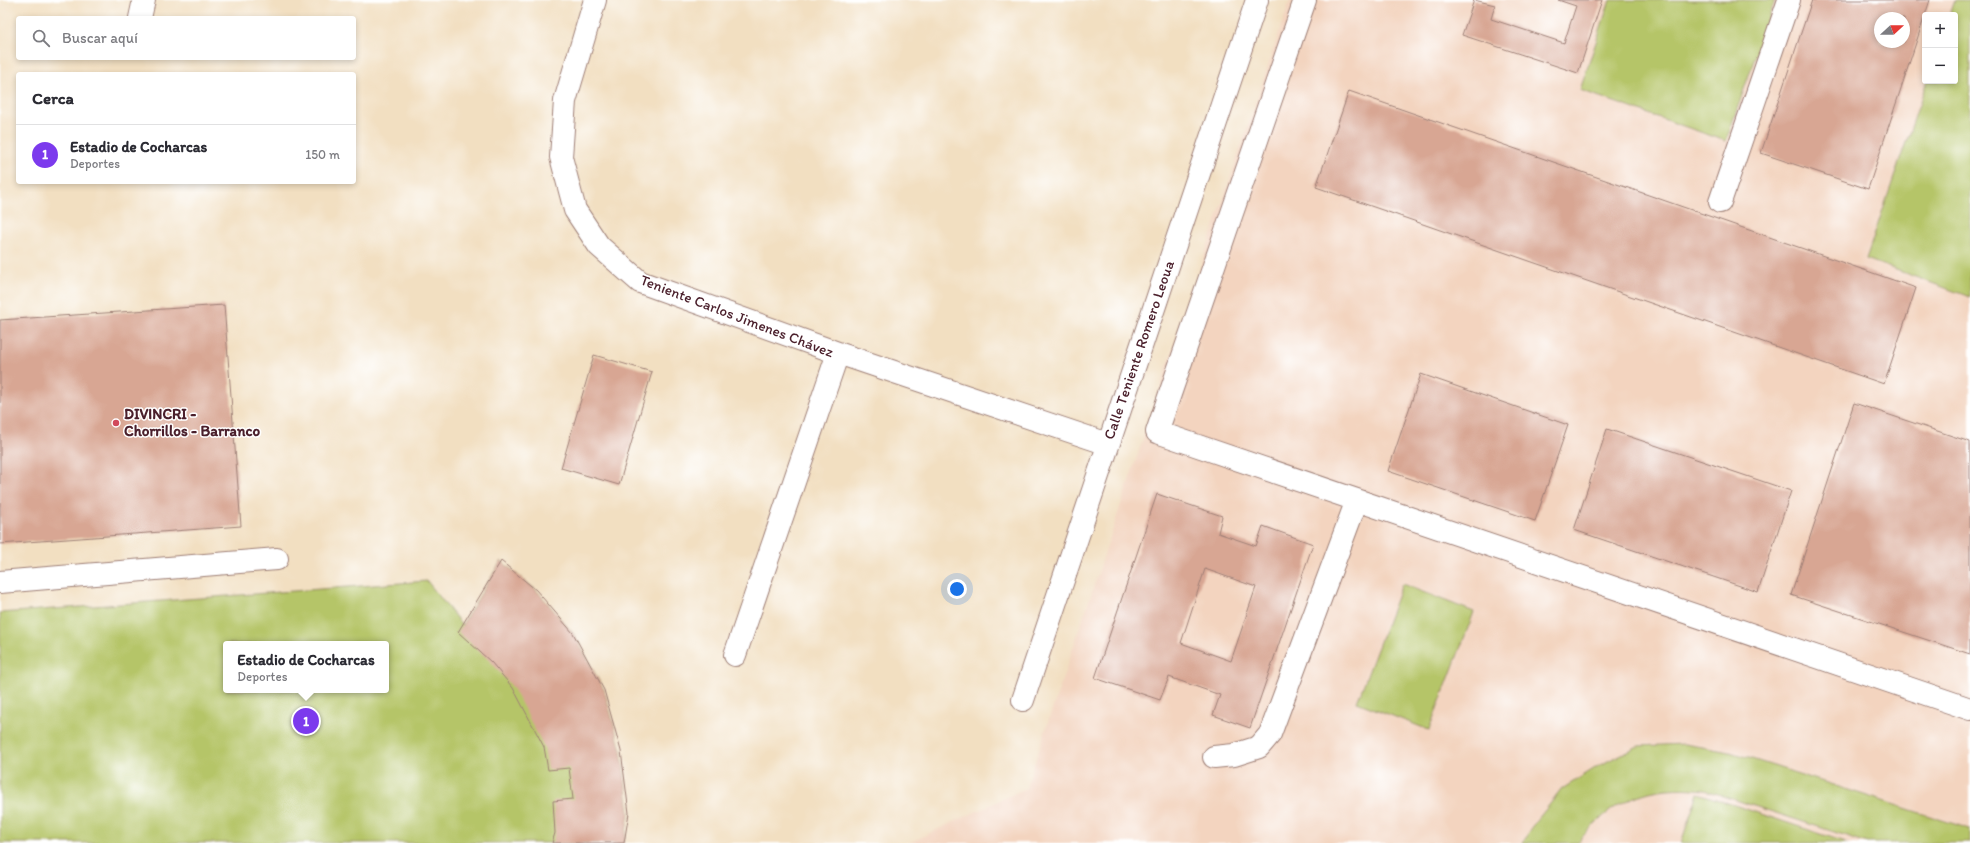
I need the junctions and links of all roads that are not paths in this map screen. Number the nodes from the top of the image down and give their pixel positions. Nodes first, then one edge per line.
1 (144, 0) edge
2 (595, 0) edge
3 (1257, 0) edge
4 (1305, 0) edge
5 (1788, 0) edge
6 (140, 16) edge
7 (1720, 202) dead end
8 (838, 354) junction
9 (1108, 444) junction
10 (1357, 500) junction
11 (277, 558) dead end
12 (0, 582) edge
13 (735, 655) dead end
14 (1023, 700) dead end
15 (1970, 709) edge
16 (1214, 757) dead end

1 - 6 street
2 - 8 street, Teniente Carlos Jimenes Chávez
3 - 9 street, Calle Teniente Romero Leoua
4 - 10 street
5 - 7 street
8 - 9 street, Teniente Carlos Jimenes Chávez
8 - 13 street
9 - 14 street, Calle Teniente Romero Leoua
10 - 15 street
10 - 16 street
11 - 12 street

